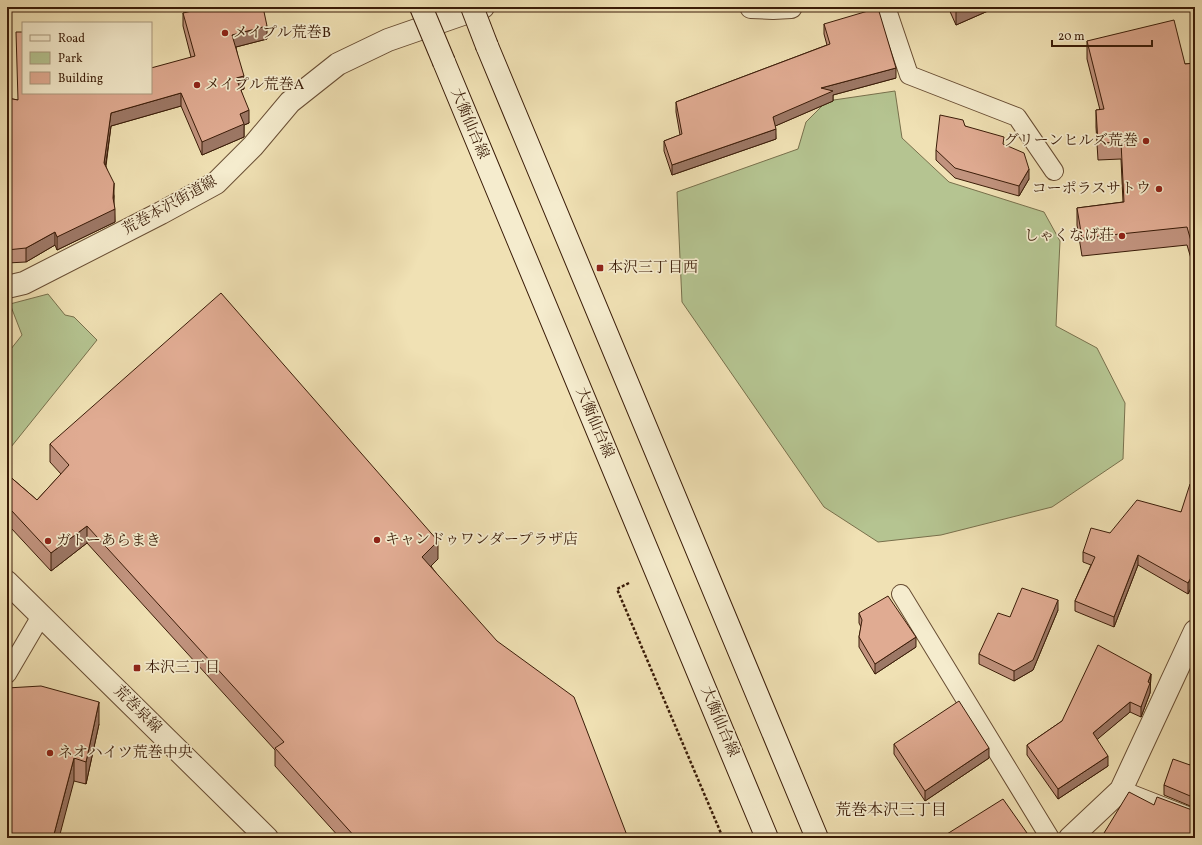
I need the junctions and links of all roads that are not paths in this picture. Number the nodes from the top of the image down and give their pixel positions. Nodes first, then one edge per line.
1 (421, 7) edge
2 (472, 7) edge
3 (483, 7) edge
4 (751, 7) edge
5 (791, 7) edge
6 (886, 7) edge
7 (1054, 171) dead end
8 (7, 287) edge
9 (7, 582) edge
10 (901, 594) dead end
11 (42, 616) junction
12 (1195, 631) edge
13 (7, 674) edge
14 (1121, 790) junction
15 (1195, 819) edge
16 (267, 838) edge
17 (767, 838) edge
18 (817, 838) edge
19 (1050, 838) edge
20 (1070, 838) edge

1 - 17 main road, 大衡仙台線, bridge
2 - 18 main road, bridge
3 - 8 main road, 荒巻本沢街道線
4 - 5 main road
6 - 7 lane
9 - 11 main road, 荒巻泉線
10 - 19 lane
11 - 13 lane
11 - 16 main road, 荒巻泉線
12 - 14 main road
14 - 15 lane
14 - 20 main road

